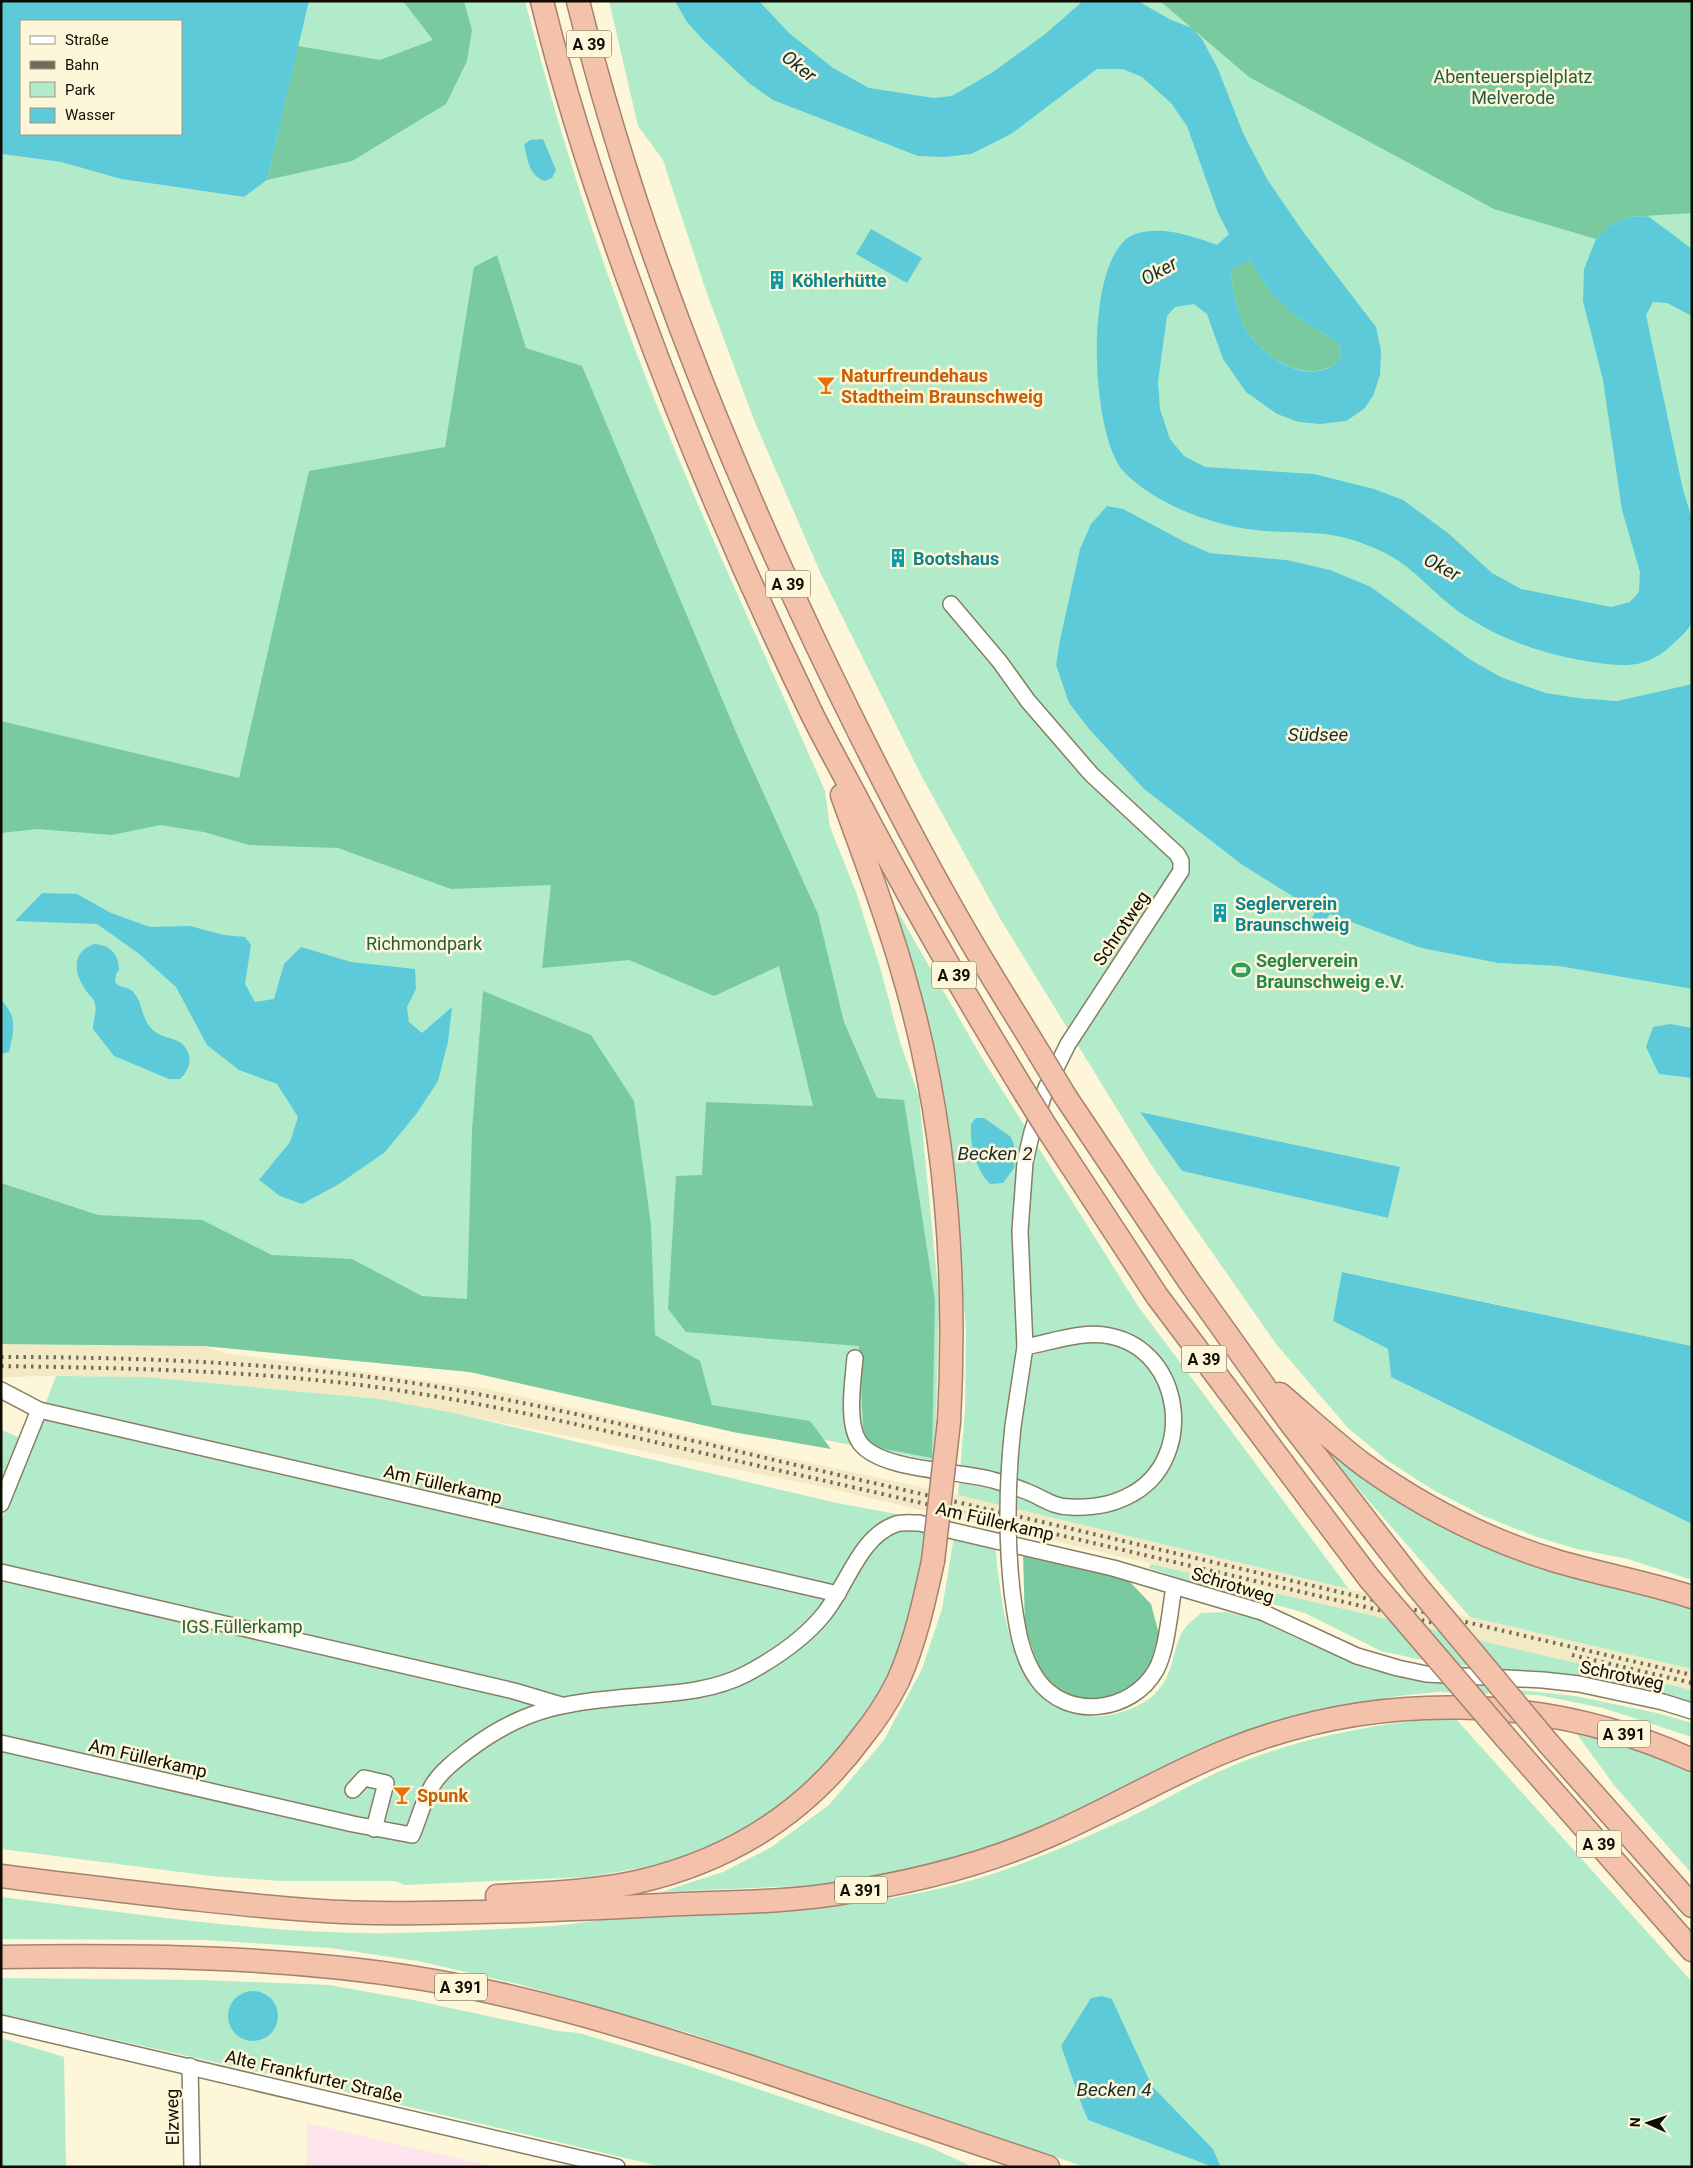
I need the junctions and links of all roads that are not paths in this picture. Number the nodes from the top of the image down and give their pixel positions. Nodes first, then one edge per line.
1 (542, 1) edge
2 (578, 1) edge
3 (951, 604) dead end
4 (811, 712) junction
5 (1025, 1347) junction
6 (854, 1358) dead end
7 (1253, 1371) junction
8 (1, 1390) edge
9 (39, 1410) junction
10 (1, 1504) edge
11 (1, 1572) edge
12 (1174, 1587) junction
13 (838, 1594) junction
14 (1692, 1597) edge
15 (562, 1705) junction
16 (1692, 1711) edge
17 (1, 1743) edge
18 (1692, 1760) edge
19 (353, 1790) dead end
20 (374, 1829) junction
21 (1, 1876) edge
22 (1692, 1906) edge
23 (291, 1908) junction
24 (1692, 1950) edge
25 (1, 1957) edge
26 (1, 2023) edge
27 (190, 2066) junction
28 (904, 2117) junction
29 (192, 2167) edge
30 (617, 2167) edge
31 (998, 2167) edge
32 (1048, 2167) edge

1 - 4 highway, A 39
2 - 7 highway, A 39, bridge
3 - 5 street, Schrotweg
4 - 23 highway, bridge
4 - 24 highway, A 39, bridge
5 - 6 street
5 - 12 street, Schrotweg, bridge
7 - 14 highway
7 - 22 highway, A 39, bridge
8 - 9 street, Am Füllerkamp
9 - 10 street
9 - 13 street, Am Füllerkamp
11 - 15 street, Am Füllerkamp
12 - 13 street, Am Füllerkamp
12 - 16 street, Schrotweg
13 - 15 street, Am Füllerkamp
15 - 20 street, Am Füllerkamp
17 - 20 street, Am Füllerkamp
18 - 23 highway, A 391
19 - 20 street
21 - 23 highway, A 391
25 - 28 highway, A 391
26 - 27 street, Alte Frankfurter Straße
27 - 29 street, Elzweg
27 - 30 street, Alte Frankfurter Straße
28 - 31 highway, A 391
28 - 32 highway

